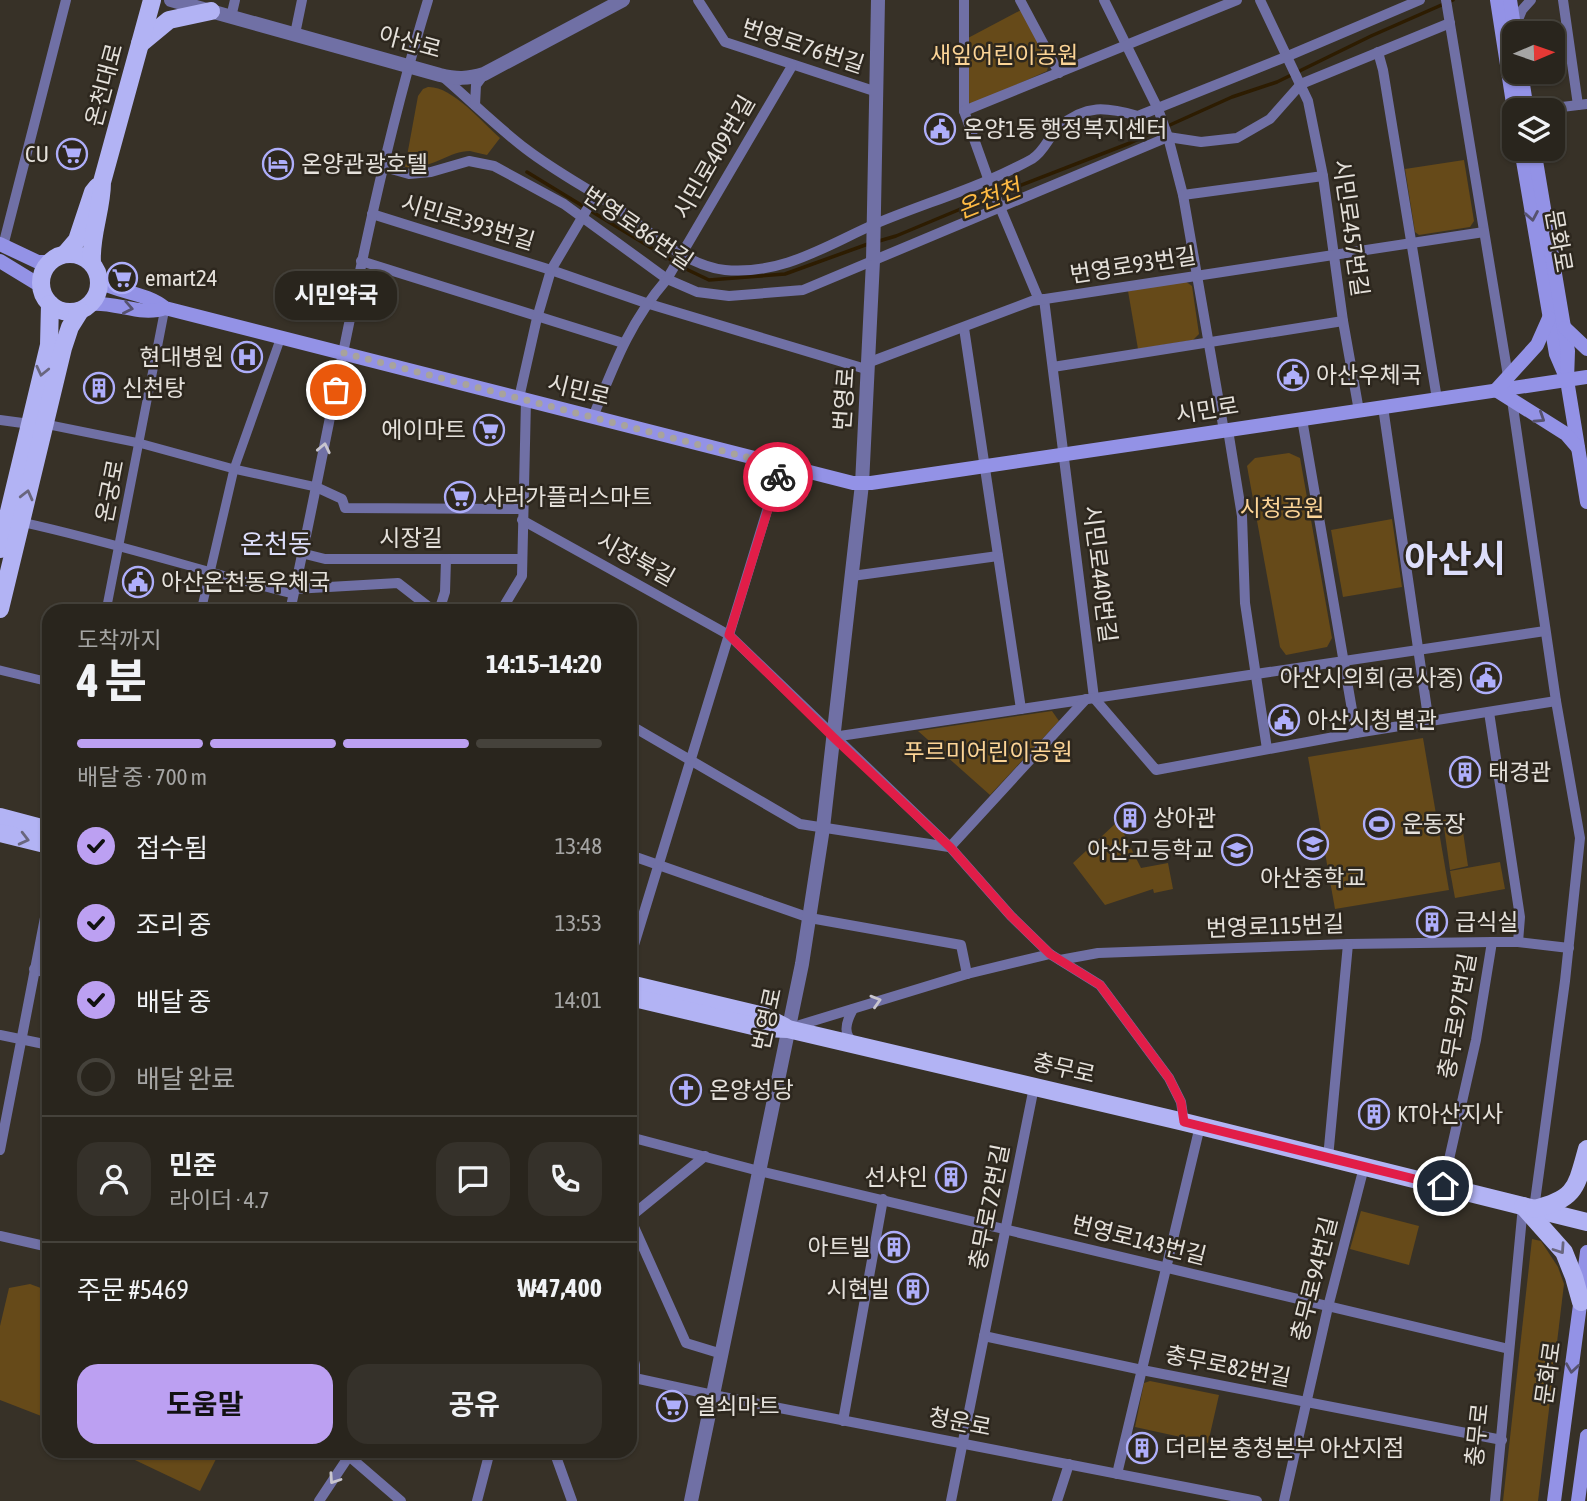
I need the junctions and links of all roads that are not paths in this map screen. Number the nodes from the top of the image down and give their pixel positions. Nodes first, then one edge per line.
1 (66, 0) edge
2 (152, 0) edge
3 (172, 0) edge
4 (235, 0) edge
5 (302, 0) edge
6 (428, 0) edge
7 (623, 0) edge
8 (698, 0) edge
9 (964, 0) edge
10 (1020, 0) edge
11 (1104, 0) edge
12 (1237, 0) edge
13 (1260, 0) edge
14 (1420, 0) edge
15 (1446, 0) edge
16 (1531, 0) edge
17 (1563, 0) edge
18 (881, 1) edge
19 (1502, 1) edge
20 (211, 11) junction
21 (231, 17) junction
22 (1511, 21) edge
23 (1518, 21) edge
24 (1450, 23) junction
25 (295, 34) junction
26 (140, 44) junction
27 (1126, 45) junction
28 (1378, 52) junction
29 (1288, 57) junction
30 (408, 66) junction
31 (792, 66) junction
32 (1059, 73) junction
33 (484, 74) junction
34 (440, 75) junction
35 (1301, 84) junction
36 (877, 92) junction
37 (1513, 98) edge
38 (475, 105) junction
39 (1582, 105) edge
40 (1158, 109) junction
41 (964, 111) junction
42 (1168, 137) junction
43 (1523, 161) edge
44 (1536, 161) edge
45 (384, 167) junction
46 (1323, 176) junction
47 (989, 180) junction
48 (102, 182) junction
49 (596, 194) junction
50 (1183, 195) junction
51 (1000, 207) junction
52 (372, 214) junction
53 (581, 218) junction
54 (874, 225) junction
55 (1484, 232) junction
56 (1412, 243) junction
57 (682, 254) junction
58 (1333, 255) junction
59 (1, 256) edge
60 (57, 258) junction
61 (361, 261) junction
62 (873, 261) junction
63 (92, 263) junction
64 (551, 270) junction
65 (1197, 276) junction
66 (667, 279) junction
67 (100, 282) junction
68 (41, 286) junction
69 (1042, 300) junction
70 (646, 303) junction
71 (50, 304) junction
72 (85, 308) junction
73 (165, 308) junction
74 (537, 318) junction
75 (1549, 318) junction
76 (1343, 321) junction
77 (964, 328) junction
78 (1564, 328) junction
79 (282, 337) junction
80 (623, 343) junction
81 (1208, 344) junction
82 (1587, 349) edge
83 (344, 353) junction
84 (869, 366) junction
85 (1053, 367) junction
86 (1508, 376) junction
87 (1587, 377) edge
88 (1567, 380) junction
89 (1496, 390) junction
90 (522, 399) junction
91 (1437, 399) junction
92 (1512, 400) junction
93 (1383, 407) junction
94 (1359, 411) junction
95 (593, 417) junction
96 (1302, 419) junction
97 (0, 420) edge
98 (37, 424) junction
99 (1226, 430) junction
100 (1587, 430) edge
101 (139, 443) junction
102 (1580, 450) junction
103 (1064, 455) junction
104 (781, 466) junction
105 (984, 466) junction
106 (234, 469) junction
107 (862, 484) junction
108 (316, 487) junction
109 (1587, 502) edge
110 (523, 514) junction
111 (9, 520) edge
112 (118, 546) junction
113 (0, 549) edge
114 (301, 553) junction
115 (998, 556) junction
116 (446, 559) junction
117 (522, 559) junction
118 (210, 573) junction
119 (852, 576) junction
120 (294, 591) junction
121 (107, 604) edge
122 (203, 604) edge
123 (291, 604) edge
124 (426, 604) edge
125 (439, 604) edge
126 (505, 604) edge
127 (0, 609) edge
128 (1545, 631) junction
129 (729, 635) junction
130 (1419, 650) junction
131 (1344, 661) junction
132 (0, 670) edge
133 (1256, 674) junction
134 (42, 680) edge
135 (1090, 699) junction
136 (1556, 701) junction
137 (1021, 709) junction
138 (1427, 710) dead end
139 (1489, 712) junction
140 (637, 729) edge
141 (1356, 733) junction
142 (833, 737) junction
143 (1267, 749) junction
144 (690, 759) junction
145 (0, 817) edge
146 (42, 828) edge
147 (823, 828) junction
148 (0, 833) edge
149 (42, 843) edge
150 (950, 847) junction
151 (637, 857) edge
152 (659, 864) junction
153 (810, 918) junction
154 (42, 931) edge
155 (637, 935) edge
156 (1492, 942) junction
157 (1518, 942) junction
158 (1348, 944) junction
159 (1569, 948) junction
160 (1050, 954) junction
161 (1060, 960) junction
162 (34, 969) junction
163 (42, 972) edge
164 (967, 974) junction
165 (637, 986) edge
166 (637, 999) edge
167 (853, 1009) junction
168 (788, 1028) junction
169 (0, 1035) edge
170 (21, 1039) junction
171 (42, 1044) edge
172 (860, 1046) junction
173 (1034, 1087) junction
174 (1192, 1124) junction
175 (637, 1139) edge
176 (1587, 1149) edge
177 (0, 1150) edge
178 (705, 1156) junction
179 (1328, 1158) junction
180 (1364, 1167) junction
181 (759, 1171) junction
182 (1443, 1186) junction
183 (883, 1199) junction
184 (1529, 1208) junction
185 (637, 1211) edge
186 (1587, 1222) edge
187 (1005, 1229) junction
188 (637, 1233) edge
189 (0, 1236) edge
190 (42, 1245) edge
191 (1587, 1252) edge
192 (1166, 1269) junction
193 (1581, 1302) junction
194 (1328, 1307) junction
195 (984, 1336) junction
196 (1509, 1349) junction
197 (722, 1354) junction
198 (1142, 1370) junction
199 (637, 1378) edge
200 (713, 1395) junction
201 (1307, 1402) junction
202 (843, 1421) junction
203 (1587, 1436) edge
204 (1502, 1440) junction
205 (962, 1444) junction
206 (345, 1458) edge
207 (354, 1458) edge
208 (488, 1458) edge
209 (557, 1458) edge
210 (1069, 1464) junction
211 (1117, 1474) junction
212 (319, 1501) edge
213 (401, 1501) edge
214 (477, 1501) edge
215 (572, 1501) edge
216 (691, 1501) edge
217 (951, 1501) edge
218 (1058, 1501) edge
219 (1257, 1501) edge
220 (1284, 1501) edge
221 (1495, 1501) edge
222 (1554, 1501) edge
223 (1578, 1501) edge

1 - 59 street
2 - 26 main road, 온천대로
3 - 20 street, 아산로
4 - 21 street
5 - 25 street
6 - 30 street, 시민로393번길
7 - 33 street, 아산로
8 - 31 street, 번영로76번길
9 - 41 street, 시민로440번길
10 - 32 street
11 - 27 street
12 - 27 street
13 - 29 street, 시민로457번길
14 - 29 street
15 - 24 street
16 - 23 street
17 - 39 street
18 - 36 street, 번영로
19 - 22 main road
19 - 37 main road
20 - 21 street, 아산로
20 - 26 main road
21 - 25 street, 아산로
24 - 28 street
24 - 55 street
25 - 30 street, 아산로
26 - 48 main road, 온천대로
27 - 32 street
27 - 40 street
28 - 35 street
28 - 56 street
29 - 35 street, 시민로457번길
29 - 40 street
30 - 34 street, 아산로
30 - 45 street, 시민로393번길
31 - 36 street, 번영로76번길
31 - 57 street, 시민로409번길
32 - 41 street
33 - 34 street, 아산로
33 - 38 street
34 - 38 street
35 - 42 street
35 - 46 street, 시민로457번길
36 - 54 street, 번영로
38 - 49 street
40 - 42 street
40 - 47 street
41 - 47 street, 시민로440번길
42 - 50 street
42 - 51 street, 번영로86번길
43 -> 75 main road, 문화로
44 - 78 main road, 문화로
45 - 52 street, 시민로393번길
45 - 53 street, 번영로86번길
46 - 50 street
46 - 58 street, 시민로457번길
47 - 51 street, 시민로440번길
47 - 54 street
48 - 60 main road, 온천대로
48 - 63 main road, 온천대로
49 - 53 street
49 - 57 street
50 - 65 street
51 - 62 street, 번영로86번길
51 - 69 street, 시민로440번길
52 - 61 street, 시민로393번길
52 - 64 street, 시민로393번길
53 - 64 street
53 - 66 street, 번영로86번길
54 - 57 street
54 - 62 street, 번영로
55 - 56 street, 번영로93번길
55 - 86 street
56 - 58 street, 번영로93번길
56 - 91 street
57 - 66 street, 시민로409번길
58 - 65 street, 번영로93번길
58 - 76 street, 시민로457번길
59 - 60 main road
59 - 68 main road
60 - 63 main road
60 - 68 main road
61 - 74 street
61 - 83 street, 시민로393번길
62 - 66 street, 번영로86번길
62 - 84 street, 번영로
63 - 67 main road
64 - 70 street, 시민로393번길
64 - 74 street
65 - 69 street, 번영로93번길
65 - 81 street
66 - 70 street, 시민로409번길
67 - 72 main road
67 - 73 main road, 시민로
68 - 71 main road
69 - 77 street, 번영로93번길
69 - 85 street, 시민로440번길
70 - 80 street, 시민로409번길
70 - 84 street
71 - 72 main road
71 -> 98 main road
72 -> 73 main road, 시민로
72 - 98 main road
73 - 79 main road, 시민로
73 - 101 street, 온궁로
74 - 80 street
74 - 90 street
75 - 86 main road
75 - 88 main road, 문화로
76 - 81 street
76 - 94 street, 시민로457번길
77 - 84 street, 번영로93번길
77 - 105 street
78 - 82 main road
78 - 88 main road, 문화로
79 - 83 main road, 시민로
79 - 106 street
80 - 95 street, 시민로409번길
81 - 85 street
81 - 99 street
83 - 90 main road, 시민로
108 -> 83 street
84 - 107 street, 번영로
85 - 103 street, 시민로440번길
86 - 89 main road
87 - 88 main road, 시민로
88 - 89 main road, 시민로
88 - 102 main road, 문화로
89 - 91 main road, 시민로
89 - 92 main road
90 - 95 main road, 시민로
90 - 110 street
91 - 93 main road, 시민로
92 -> 102 main road
92 - 128 street
93 - 94 main road, 시민로
93 - 130 street
94 - 96 main road, 시민로
95 - 104 main road, 시민로
96 - 99 main road, 시민로
96 - 131 street
97 - 98 street
98 - 101 street
98 - 111 main road
99 - 103 main road, 시민로
99 - 133 street
100 - 102 main road
101 - 106 street, 온궁로
101 - 112 street, 온궁로
102 - 109 main road, 문화로
103 - 105 main road, 시민로
103 - 135 street, 시민로440번길
104 - 107 main road, 시민로
104 - 129 street
105 - 107 main road, 시민로
105 - 115 street
106 - 108 street, 온궁로
106 - 118 street
107 - 119 street, 번영로
108 - 110 street, 시장길
108 - 114 street
110 - 117 street
110 - 129 street, 시장북길
111 - 112 street
111 - 113 main road
111 - 127 main road
112 - 118 street, 온궁로
112 - 121 street, 온궁로
114 - 116 street, 시장길
114 - 120 street
115 - 119 street
115 - 137 street
116 - 117 street, 시장길
116 - 125 street
117 - 126 street
118 - 120 street, 온궁로
118 - 122 street
119 - 142 street, 번영로
120 - 123 street
120 - 124 street
128 - 130 street
128 - 136 street
129 - 142 street, 시장북길
129 - 144 street
130 - 131 street
130 - 138 street
131 - 133 street
131 - 141 street
132 - 134 street
133 - 135 street
133 - 143 street
135 - 137 street
135 - 143 street
135 - 150 street
136 - 139 street
136 - 159 street
137 - 142 street
139 - 141 street
139 - 157 street
140 - 144 street
141 - 143 street
142 - 147 street, 번영로
142 - 150 street
144 - 147 street
144 - 152 street
145 - 146 main road
147 - 150 street
147 - 153 street, 번영로
148 -> 149 main road
150 - 160 street
151 - 152 street
152 - 153 street
152 - 155 street
153 - 164 street
153 - 168 street, 번영로
154 - 162 street
156 - 157 street, 충무로97번길
156 - 158 street, 번영로115번길
156 - 182 street, 충무로97번길
157 - 159 street, 충무로97번길
158 - 161 street, 번영로115번길
158 - 179 street
159 - 184 street
160 - 161 street
160 - 164 street
161 - 174 street
162 - 163 street
162 - 170 street
167 -> 164 street
165 - 168 main road, 충무로
166 - 168 main road, 충무로
167 - 168 street
167 - 172 street
168 - 172 main road, 충무로
168 - 181 street, 번영로
169 - 170 street
170 - 171 street
170 - 177 street
172 - 173 main road, 충무로
173 - 174 main road, 충무로
173 - 187 street, 충무로72번길
174 - 179 main road, 충무로
174 - 192 street, 충무로82번길
175 - 178 street
176 - 184 main road
178 - 181 street
178 - 185 street
179 - 180 main road, 충무로
180 - 182 main road, 충무로
180 - 194 street, 충무로94번길
181 - 183 street, 번영로143번길
181 - 197 street, 번영로
182 - 184 main road, 충무로
183 - 187 street, 번영로143번길
183 - 202 street
184 - 186 main road, 충무로
184 -> 193 main road
184 - 196 street, 충무로
187 - 192 street, 번영로143번길
187 - 195 street, 충무로72번길
188 - 197 street
189 - 190 street
191 - 193 main road, 문화로
192 - 194 street, 번영로143번길
192 - 198 street, 충무로82번길
193 -> 222 main road, 문화로
194 - 196 street, 번영로143번길
194 - 201 street, 충무로94번길
195 - 198 street
195 - 205 street, 충무로72번길
196 - 204 street, 충무로
197 - 200 street, 번영로
198 - 201 street, 충무로82번길
198 - 211 street, 충무로82번길
199 - 200 street, 청운로
200 - 202 street, 청운로
200 - 216 street, 번영로
201 - 204 street
201 - 220 street, 충무로94번길
202 - 205 street, 청운로
203 - 223 main road
204 - 221 street, 충무로
205 - 210 street, 청운로
205 - 217 street, 충무로72번길
206 -> 212 street
207 - 213 street
208 - 214 street
209 - 215 street
210 - 211 street, 청운로
210 - 218 street
211 - 219 street, 청운로

